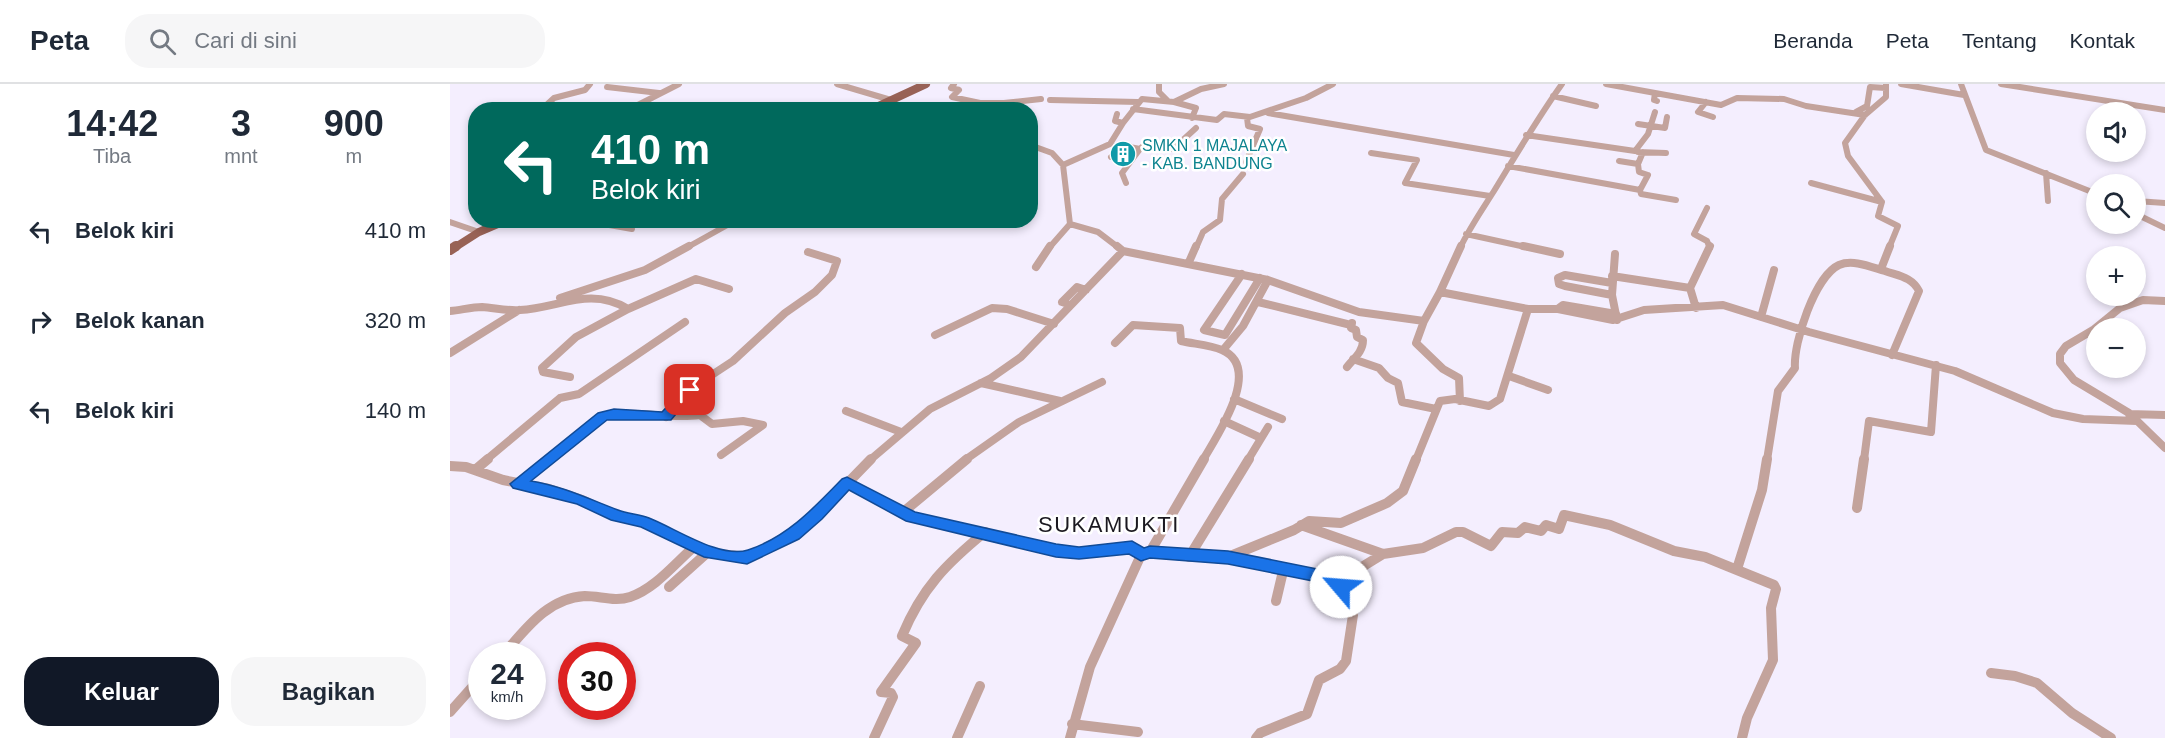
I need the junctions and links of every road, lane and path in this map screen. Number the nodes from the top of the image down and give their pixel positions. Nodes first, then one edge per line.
1 (590, 84) edge
2 (680, 84) edge
3 (837, 84) edge
4 (855, 84) edge
5 (926, 84) edge
6 (954, 84) edge
7 (1159, 84) edge
8 (1224, 84) edge
9 (1333, 84) edge
10 (1562, 84) edge
11 (1605, 84) edge
12 (1901, 84) edge
13 (1961, 84) edge
14 (2001, 84) edge
15 (1886, 86) edge
16 (607, 87) dead end
17 (848, 88) junction
18 (660, 93) junction
19 (1655, 93) junction
20 (1964, 95) junction
21 (1552, 96) junction
22 (1041, 99) dead end
23 (891, 100) junction
24 (1050, 100) dead end
25 (1657, 101) dead end
26 (550, 102) edge
27 (644, 102) edge
28 (887, 102) edge
29 (975, 102) edge
30 (1013, 102) edge
31 (1138, 102) junction
32 (1171, 102) junction
33 (1706, 102) junction
34 (1596, 106) dead end
35 (1133, 109) junction
36 (2165, 110) edge
37 (1655, 112) dead end
38 (1856, 112) junction
39 (1268, 113) junction
40 (1117, 114) dead end
41 (1865, 115) junction
42 (1250, 117) junction
43 (1667, 117) dead end
44 (1713, 117) dead end
45 (1192, 118) junction
46 (1123, 123) junction
47 (1638, 124) dead end
48 (1649, 126) junction
49 (1196, 128) dead end
50 (1526, 135) junction
51 (1110, 144) junction
52 (1124, 146) junction
53 (1038, 148) edge
54 (1140, 149) junction
55 (1635, 151) junction
56 (1643, 152) junction
57 (1371, 153) dead end
58 (1666, 153) dead end
59 (1514, 155) junction
60 (1131, 161) junction
61 (1619, 161) dead end
62 (1246, 162) dead end
63 (1638, 164) junction
64 (1063, 165) junction
65 (1508, 166) junction
66 (2046, 173) junction
67 (1243, 174) dead end
68 (1126, 183) dead end
69 (1811, 183) dead end
70 (2086, 189) edge
71 (1640, 190) junction
72 (1490, 196) junction
73 (1676, 200) dead end
74 (2048, 201) dead end
75 (1882, 202) junction
76 (2146, 202) edge
77 (2165, 203) edge
78 (1707, 208) dead end
79 (2146, 219) edge
80 (450, 222) edge
81 (1070, 224) junction
82 (468, 227) edge
83 (470, 228) edge
84 (488, 228) edge
85 (626, 228) edge
86 (724, 228) edge
87 (2165, 228) edge
88 (632, 229) dead end
89 (479, 232) junction
90 (1466, 234) junction
91 (450, 250) edge
92 (1123, 251) junction
93 (808, 252) dead end
94 (1560, 254) dead end
95 (1615, 254) dead end
96 (1189, 262) junction
97 (1036, 267) dead end
98 (1881, 269) junction
99 (1774, 270) dead end
100 (1242, 274) junction
101 (1264, 279) junction
102 (1612, 280) junction
103 (1690, 288) junction
104 (729, 289) dead end
105 (1440, 292) junction
106 (1612, 295) junction
107 (2165, 301) edge
108 (555, 302) junction
109 (1258, 302) junction
110 (1222, 303) junction
111 (1243, 308) junction
112 (1696, 308) junction
113 (628, 309) junction
114 (1528, 309) junction
115 (520, 310) junction
116 (450, 311) edge
117 (1359, 312) junction
118 (1617, 317) junction
119 (1761, 317) junction
120 (1424, 321) junction
121 (685, 322) dead end
122 (1054, 324) junction
123 (1351, 325) junction
124 (1801, 330) junction
125 (935, 335) dead end
126 (1115, 343) dead end
127 (1222, 350) junction
128 (450, 353) edge
129 (1892, 355) junction
130 (1353, 359) junction
131 (1936, 365) junction
132 (1347, 367) dead end
133 (1509, 376) junction
134 (570, 377) dead end
135 (1102, 382) dead end
136 (981, 383) junction
137 (1548, 390) dead end
138 (1234, 399) junction
139 (1460, 401) junction
140 (1063, 402) junction
141 (1436, 409) junction
142 (846, 411) dead end
143 (2129, 414) junction
144 (2165, 415) edge
145 (666, 417) junction
146 (1282, 419) dead end
147 (1224, 421) junction
148 (2137, 421) junction
149 (1268, 427) dead end
150 (901, 432) junction
151 (1261, 438) junction
152 (2165, 448) edge
153 (720, 455) dead end
154 (450, 466) edge
155 (475, 470) junction
156 (847, 483) junction
157 (518, 484) junction
158 (1857, 508) dead end
159 (902, 513) junction
160 (1301, 525) junction
161 (986, 532) junction
162 (695, 546) junction
163 (708, 552) junction
164 (1146, 554) junction
165 (1383, 554) junction
166 (1189, 557) junction
167 (1228, 557) junction
168 (1284, 567) junction
169 (1737, 569) junction
170 (1342, 580) junction
171 (669, 587) dead end
172 (1276, 601) dead end
173 (514, 642) edge
174 (1990, 673) dead end
175 (980, 686) dead end
176 (468, 692) edge
177 (450, 712) edge
178 (1072, 724) junction
179 (1138, 732) dead end
180 (874, 738) edge
181 (957, 738) edge
182 (1070, 738) edge
183 (1256, 738) edge
184 (1742, 738) edge
185 (2111, 738) edge

1 - 26 street
2 - 18 street
3 - 17 street
4 - 17 street
5 - 23 main road
6 - 29 street
7 - 32 street
8 - 32 street
9 - 39 street
10 - 21 street
11 - 19 street
12 - 20 street
13 - 20 street
14 - 36 street
15 - 38 street
15 - 41 street
16 - 18 street
17 - 23 street
18 - 27 street
19 - 25 street
19 - 33 street
20 - 66 street
21 - 34 street
21 - 50 street
22 - 30 street
23 - 28 main road
24 - 31 street
31 - 32 street
31 - 35 street
32 - 45 street
33 - 38 street
33 - 44 street
35 - 45 street
35 - 46 street
37 - 48 street
38 - 41 street
39 - 42 street
39 - 59 street
40 - 46 street
41 - 75 street
42 - 45 street
42 - 62 street
43 - 48 street
46 - 51 street
47 - 48 street
48 - 55 street
49 - 54 street
50 - 55 street
50 - 59 street
51 - 52 street
51 - 64 street
52 - 54 street
52 - 60 street
53 - 64 street
54 - 60 street
55 - 56 street
56 - 58 street
56 - 63 street
57 - 72 street
59 - 65 street
60 - 68 street
61 - 63 street
63 - 71 street
64 - 81 street
65 - 71 street
65 - 72 street
66 - 70 street
66 - 74 street
67 - 96 street
69 - 75 street
71 - 73 street
72 - 90 street
75 - 98 street
76 - 77 street
78 - 103 street
79 - 87 street
80 - 82 street
81 - 92 street
81 - 97 street
83 - 89 street
84 - 89 main road
85 - 88 street
86 - 108 street
89 - 91 main road
90 - 94 street
90 - 105 street
92 - 96 street
92 - 122 street
93 - 145 street
95 - 102 street
96 - 100 street
98 - 124 street
98 - 129 street
99 - 119 street
100 - 101 street
100 - 110 street
101 - 109 street
101 - 111 street
101 - 117 street
102 - 103 street
102 - 106 street
102 - 106 street
103 - 112 street
104 - 113 street
105 - 114 street
105 - 120 street
106 - 118 street
107 - 143 street
108 - 113 street
108 - 115 street
109 - 123 street
109 - 127 street
110 - 111 street
110 - 111 street
112 - 118 street
112 - 119 street
113 - 134 street
114 - 118 street
114 - 133 street
115 - 116 street
115 - 128 street
117 - 120 street
117 - 123 street
119 - 124 street
120 - 139 street
121 - 155 street
122 - 125 street
122 - 136 street
123 - 130 street
124 - 129 street
124 - 169 street
126 - 127 street
127 - 138 street
129 - 131 street
130 - 132 street
130 - 141 street
131 - 148 street
131 - 158 street
133 - 137 street
133 - 139 street
135 - 140 street
136 - 140 street
136 - 150 street
138 - 146 street
138 - 147 street
139 - 141 street
140 - 159 street
141 - 160 street
142 - 150 street
143 - 144 street
143 - 148 street
145 - 153 street
145 - 157 street
147 - 151 street
147 - 164 street
148 - 152 street
149 - 151 street
150 - 156 street
151 - 166 street
154 - 155 street
155 - 157 street
156 - 159 street
156 - 163 street
157 - 162 street
159 - 161 street
160 - 165 street
160 - 167 street
161 - 164 street
161 - 180 street
162 - 163 street
162 - 173 street
163 - 171 street
164 - 166 street
164 - 178 street
165 - 169 street
165 - 170 street
166 - 167 street
167 - 168 street
168 - 170 street
168 - 172 street
169 - 184 street
170 - 183 street
174 - 185 street
175 - 181 street
176 - 177 street
178 - 179 street
178 - 182 street

